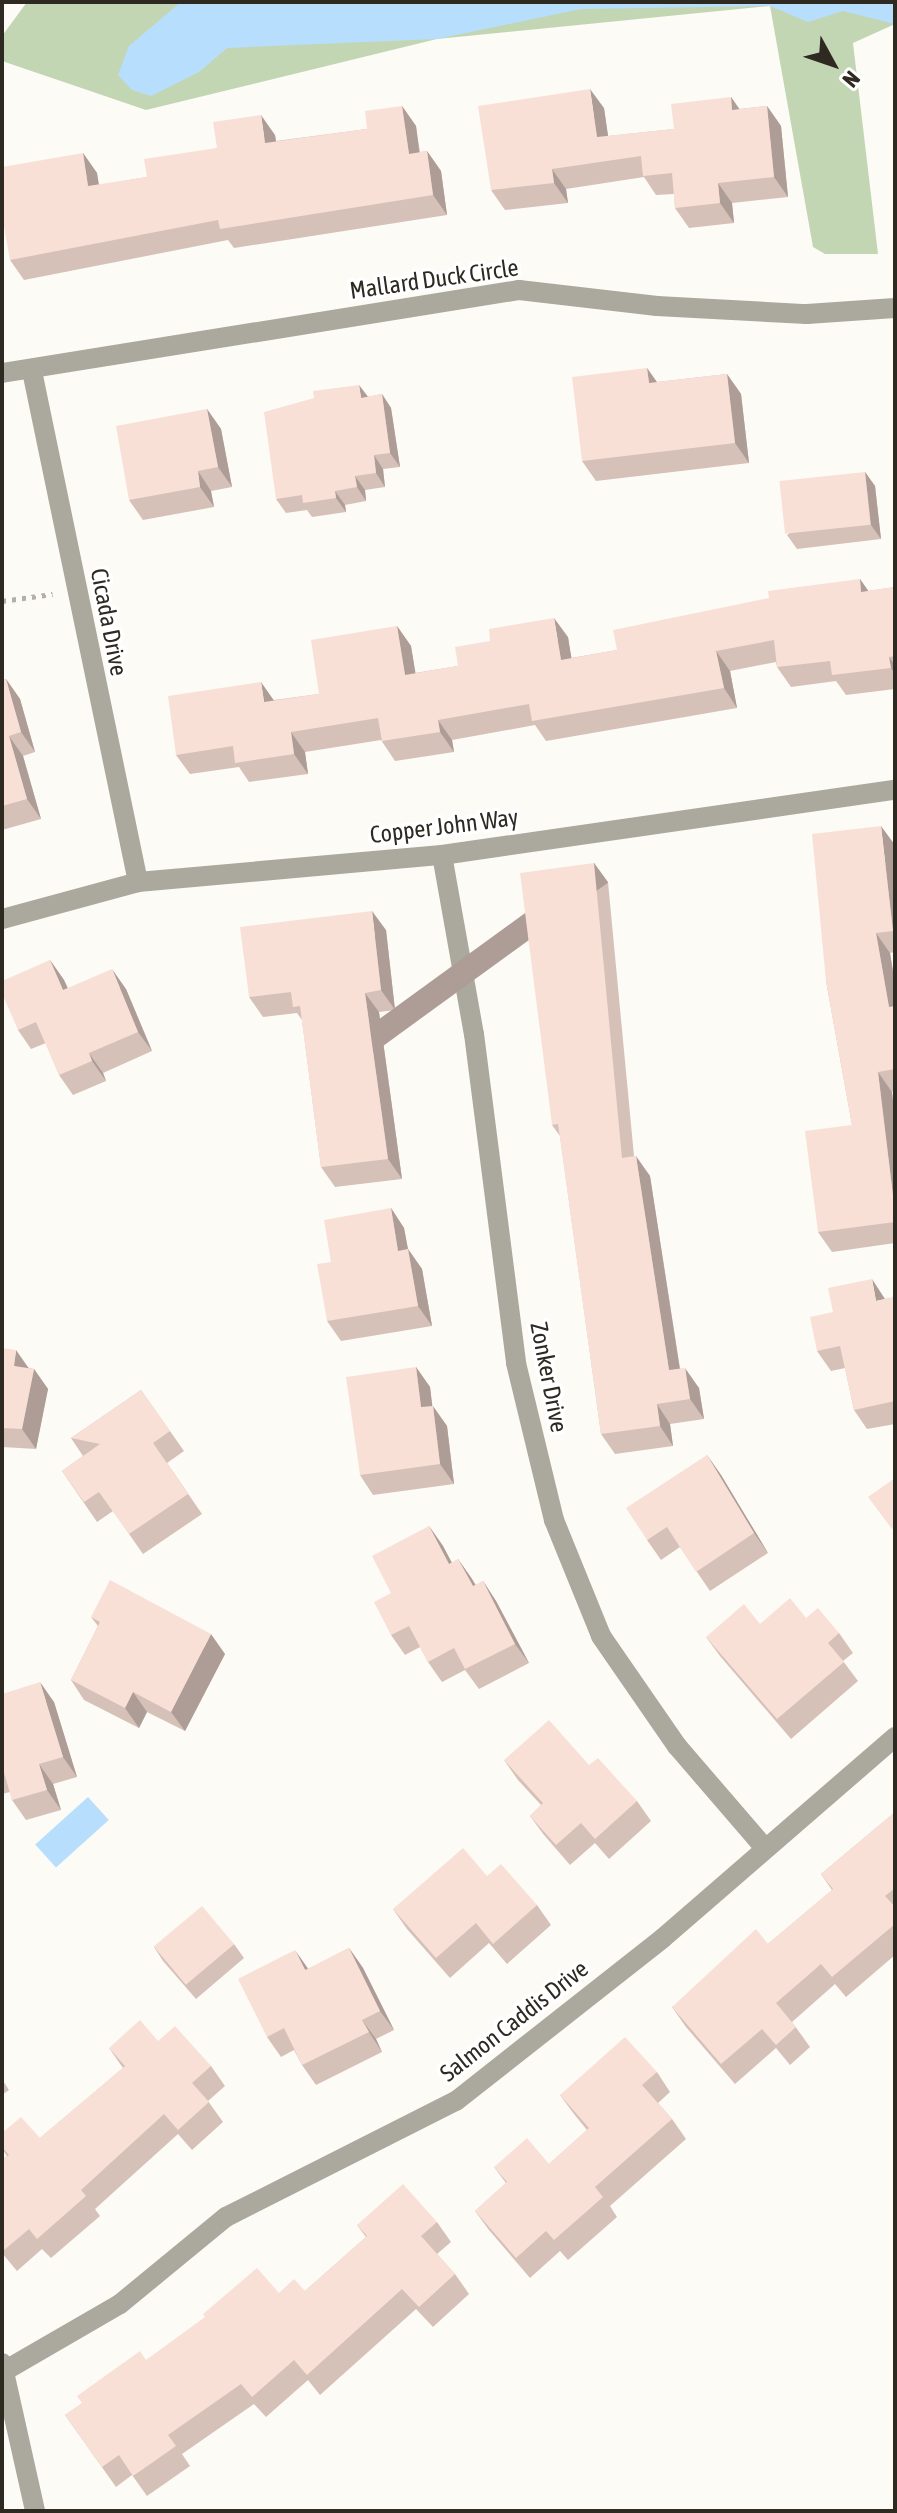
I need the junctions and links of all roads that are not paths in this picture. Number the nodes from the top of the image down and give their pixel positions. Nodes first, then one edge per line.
1 (895, 308) edge
2 (32, 371) junction
3 (2, 373) edge
4 (895, 790) edge
5 (442, 855) junction
6 (138, 882) junction
7 (2, 919) edge
8 (895, 1737) edge
9 (764, 1847) junction
10 (4, 2366) edge
11 (35, 2511) edge

1 - 2 street, Mallard Duck Circle
2 - 3 street, Mallard Duck Circle
2 - 6 street, Cicada Drive
4 - 5 street, Copper John Way
5 - 6 street, Copper John Way
5 - 9 street, Zonker Drive
6 - 7 street, Copper John Way
8 - 9 street, Salmon Caddis Drive
9 - 10 street, Salmon Caddis Drive
10 - 11 street

